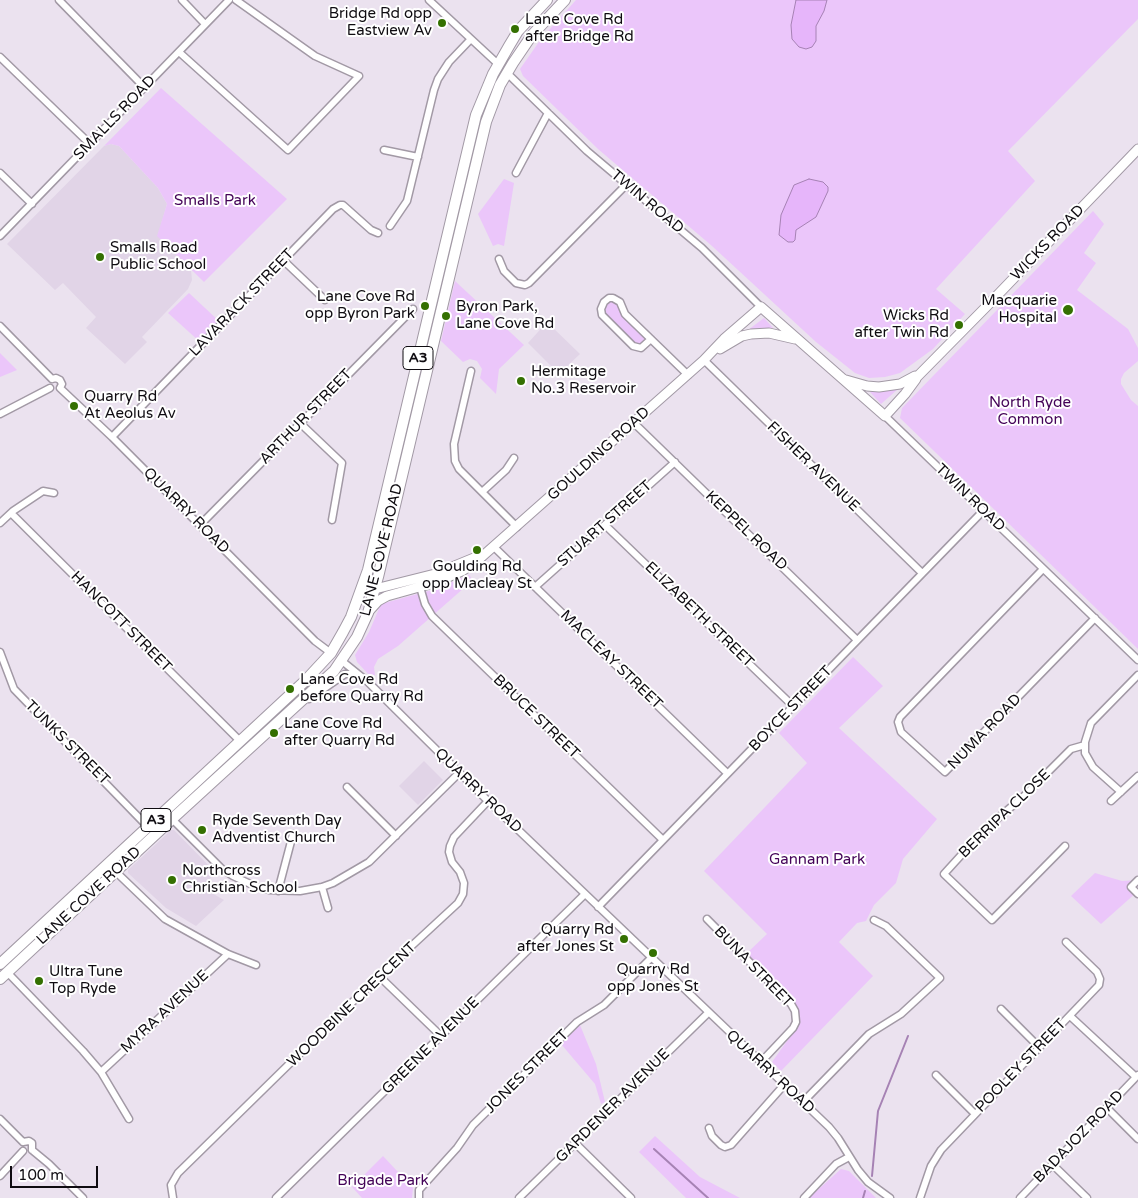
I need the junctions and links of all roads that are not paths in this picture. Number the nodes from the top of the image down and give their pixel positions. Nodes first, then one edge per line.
1 (59, 0) edge
2 (182, 0) edge
3 (229, 0) edge
4 (236, 0) edge
5 (547, 0) edge
6 (564, 0) edge
7 (432, 1) edge
8 (205, 24) junction
9 (471, 39) junction
10 (179, 52) junction
11 (0, 57) edge
12 (498, 64) junction
13 (506, 72) junction
14 (145, 88) junction
15 (548, 113) junction
16 (90, 144) junction
17 (1138, 149) edge
18 (384, 150) dead end
19 (418, 157) junction
20 (0, 173) edge
21 (516, 173) dead end
22 (626, 185) junction
23 (32, 204) junction
24 (390, 226) dead end
25 (378, 233) dead end
26 (0, 236) edge
27 (499, 259) dead end
28 (283, 260) junction
29 (324, 300) dead end
30 (763, 308) junction
31 (413, 309) dead end
32 (0, 326) edge
33 (651, 339) junction
34 (798, 339) junction
35 (728, 344) junction
36 (704, 360) junction
37 (471, 371) dead end
38 (688, 375) junction
39 (919, 376) junction
40 (52, 379) junction
41 (843, 379) junction
42 (50, 388) junction
43 (60, 388) junction
44 (0, 414) edge
45 (882, 414) junction
46 (634, 422) junction
47 (300, 423) junction
48 (112, 437) junction
49 (514, 458) dead end
50 (674, 462) junction
51 (54, 492) dead end
52 (482, 492) junction
53 (983, 511) junction
54 (12, 514) junction
55 (332, 520) dead end
56 (0, 523) edge
57 (605, 525) junction
58 (200, 526) junction
59 (517, 527) junction
60 (494, 547) junction
61 (1043, 569) junction
62 (922, 573) junction
63 (419, 583) junction
64 (535, 587) junction
65 (375, 589) junction
66 (368, 613) junction
67 (351, 617) junction
68 (1095, 618) junction
69 (858, 640) junction
70 (0, 652) edge
71 (330, 653) junction
72 (1138, 660) edge
73 (342, 661) junction
74 (1138, 675) edge
75 (368, 682) junction
76 (298, 705) junction
77 (793, 706) junction
78 (240, 741) junction
79 (1085, 746) junction
80 (460, 773) junction
81 (727, 773) junction
82 (1138, 776) edge
83 (347, 787) dead end
84 (1121, 792) junction
85 (488, 801) junction
86 (1111, 802) dead end
87 (172, 819) junction
88 (148, 827) junction
89 (293, 834) dead end
90 (396, 836) junction
91 (663, 840) junction
92 (1066, 846) dead end
93 (115, 872) junction
94 (1138, 880) edge
95 (322, 887) junction
96 (278, 891) junction
97 (585, 894) junction
98 (1138, 894) edge
99 (598, 907) junction
100 (328, 908) dead end
101 (707, 919) dead end
102 (874, 920) dead end
103 (1066, 942) dead end
104 (228, 954) junction
105 (651, 958) junction
106 (1, 960) edge
107 (256, 965) dead end
108 (4, 976) edge
109 (380, 976) junction
110 (1001, 1009) dead end
111 (708, 1013) junction
112 (1070, 1016) junction
113 (441, 1036) junction
114 (1039, 1047) junction
115 (760, 1063) junction
116 (101, 1072) junction
117 (936, 1075) dead end
118 (1137, 1076) edge
119 (784, 1085) junction
120 (802, 1103) junction
121 (1107, 1108) junction
122 (975, 1114) junction
123 (0, 1119) edge
124 (129, 1119) dead end
125 (709, 1128) dead end
126 (1138, 1139) edge
127 (23, 1142) junction
128 (576, 1143) junction
129 (32, 1150) junction
130 (23, 1151) junction
131 (849, 1157) junction
132 (1052, 1164) junction
133 (0, 1176) edge
134 (83, 1198) edge
135 (173, 1198) edge
136 (276, 1198) edge
137 (419, 1198) edge
138 (519, 1198) edge
139 (631, 1198) edge
140 (804, 1198) edge
141 (890, 1198) edge
142 (920, 1198) edge
143 (1020, 1198) edge
144 (1088, 1198) edge

1 - 14 street
2 - 8 street
3 - 8 street, SMALLS ROAD
4 - 10 street
5 - 12 highway, LANE COVE ROAD / A3
6 - 13 highway, LANE COVE ROAD / A3
7 - 9 street
8 - 10 street, SMALLS ROAD
9 - 12 street
9 - 19 street
10 - 14 street, SMALLS ROAD
11 - 16 street
12 - 13 highway, TWIN ROAD
12 - 67 highway, LANE COVE ROAD / A3
13 - 15 street, TWIN ROAD
13 - 65 highway, LANE COVE ROAD / A3
14 - 16 street, SMALLS ROAD
15 - 21 street
15 - 22 street, TWIN ROAD
16 - 23 street, SMALLS ROAD
17 - 39 main road, WICKS ROAD
18 - 19 street
19 - 24 street
20 - 23 street
22 - 27 street
22 - 30 street, TWIN ROAD
23 - 26 street, SMALLS ROAD
25 - 28 street, LAVARACK STREET
28 - 29 street
28 - 48 street, LAVARACK STREET
30 - 34 main road, TWIN ROAD
30 - 35 main road
30 - 36 main road, GOULDING ROAD
31 - 47 street, ARTHUR STREET
32 - 40 street
33 - 33 street
33 - 38 street
34 - 35 main road, GOULDING ROAD
34 - 41 main road, TWIN ROAD
35 - 36 main road, GOULDING ROAD
36 - 38 main road, GOULDING ROAD
36 - 62 street, FISHER AVENUE
37 - 52 street
38 - 46 main road, GOULDING ROAD
39 - 41 main road
39 - 45 main road, WICKS ROAD
40 - 42 street
40 - 43 street
41 - 45 main road, TWIN ROAD
42 - 43 street
42 - 44 street
43 - 48 street, QUARRY ROAD
45 - 53 street, TWIN ROAD
46 - 50 street, KEPPEL ROAD
46 - 59 main road, GOULDING ROAD
47 - 55 street
47 - 58 street, ARTHUR STREET
48 - 58 street, QUARRY ROAD
49 - 52 street
50 - 57 street, STUART STREET
50 - 69 street, KEPPEL ROAD
51 - 54 street
52 - 59 street
53 - 61 street, TWIN ROAD
53 - 62 street, BOYCE STREET
54 - 56 street
54 - 78 street, HANCOTT STREET
57 - 64 street, STUART STREET
57 - 77 street, ELIZABETH STREET
58 - 71 street, QUARRY ROAD
59 - 60 main road, GOULDING ROAD
60 - 63 main road, GOULDING ROAD
60 - 64 street, MACLEAY STREET
61 - 68 street, TWIN ROAD
61 - 68 street, NUMA ROAD
62 - 69 street, BOYCE STREET
63 - 65 main road, GOULDING ROAD
63 - 66 main road, GOULDING ROAD
63 - 91 street, BRUCE STREET
64 - 81 street, MACLEAY STREET
65 - 66 highway, LANE COVE ROAD / A3
65 - 67 highway
66 - 73 highway, LANE COVE ROAD / A3
67 - 71 highway, LANE COVE ROAD / A3
68 - 72 street, TWIN ROAD
69 - 77 street, BOYCE STREET
70 - 88 street, TUNKS STREET
71 - 73 highway, QUARRY ROAD
71 - 78 highway, LANE COVE ROAD / A3
73 - 75 street, QUARRY ROAD
73 - 76 highway, LANE COVE ROAD / A3
74 - 79 street
75 - 76 street
75 - 80 street, QUARRY ROAD
76 - 87 highway, LANE COVE ROAD / A3
77 - 81 street, BOYCE STREET
78 - 88 highway, LANE COVE ROAD / A3
79 - 84 street
79 - 92 street, BERRIPA CLOSE
80 - 85 street, QUARRY ROAD
80 - 90 street
81 - 91 street, BOYCE STREET
82 - 84 street
83 - 90 street
84 - 86 street
85 - 97 street, QUARRY ROAD
85 - 109 street, WOODBINE CRESCENT
87 - 93 highway, LANE COVE ROAD / A3
87 - 96 street
88 - 106 highway, LANE COVE ROAD / A3
89 - 96 street
90 - 95 street
91 - 99 street, BOYCE STREET
93 - 104 street
93 - 108 highway, LANE COVE ROAD / A3
94 - 98 street
95 - 96 street
95 - 100 street
97 - 99 street, QUARRY ROAD
97 - 113 street, GREENE AVENUE
99 - 105 street, QUARRY ROAD
101 - 115 street, BUNA STREET
102 - 120 street
103 - 112 street, POOLEY STREET
104 - 107 street
104 - 116 street, MYRA AVENUE
105 - 111 street, QUARRY ROAD
105 - 137 street, JONES STREET
108 - 116 street
109 - 113 street
109 - 135 street, WOODBINE CRESCENT
110 - 114 street
111 - 115 street, QUARRY ROAD
111 - 128 street, GARDENER AVENUE
112 - 114 street, POOLEY STREET
112 - 118 street
113 - 136 street, GREENE AVENUE
114 - 122 street, POOLEY STREET
115 - 119 street, QUARRY ROAD
116 - 124 street
117 - 122 street
118 - 121 street, BADAJOZ ROAD
119 - 120 street, QUARRY ROAD
119 - 125 street
120 - 131 street, QUARRY ROAD
121 - 126 street
121 - 132 street, BADAJOZ ROAD
122 - 142 street, POOLEY STREET
123 - 127 street
127 - 129 street
127 - 130 street
128 - 138 street, GARDENER AVENUE
128 - 139 street
129 - 130 street
129 - 134 street
130 - 133 street
131 - 140 street
131 - 141 street, QUARRY ROAD
132 - 143 street, BADAJOZ ROAD
132 - 144 street

